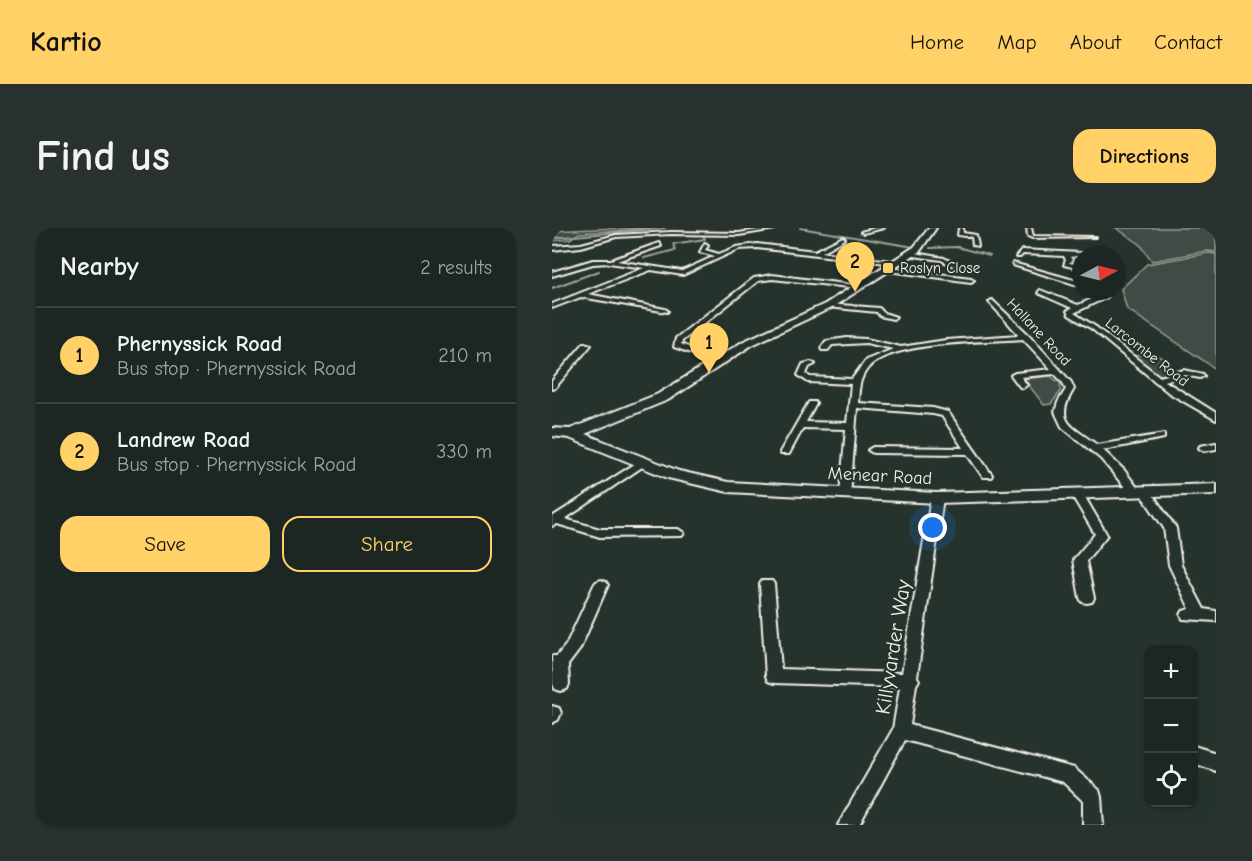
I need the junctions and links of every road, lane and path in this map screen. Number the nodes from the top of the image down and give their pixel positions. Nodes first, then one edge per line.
1 (882, 228) edge
2 (933, 228) edge
3 (961, 228) edge
4 (1029, 228) edge
5 (1083, 229) edge
6 (776, 231) edge
7 (863, 232) dead end
8 (843, 238) dead end
9 (659, 245) dead end
10 (976, 245) dead end
11 (706, 246) dead end
12 (758, 246) junction
13 (552, 248) edge
14 (814, 254) junction
15 (909, 254) junction
16 (1066, 255) junction
17 (1072, 255) edge
18 (720, 256) junction
19 (1018, 256) dead end
20 (609, 261) junction
21 (895, 262) junction
22 (1015, 264) dead end
23 (1072, 265) edge
24 (959, 267) dead end
25 (651, 268) junction
26 (883, 269) junction
27 (552, 274) edge
28 (971, 280) dead end
29 (1072, 280) edge
30 (859, 286) junction
31 (1040, 294) dead end
32 (581, 295) junction
33 (1099, 300) edge
34 (992, 302) dead end
35 (552, 306) edge
36 (828, 306) junction
37 (1076, 307) junction
38 (665, 311) dead end
39 (893, 317) dead end
40 (1026, 338) junction
41 (600, 345) dead end
42 (825, 348) dead end
43 (902, 350) junction
44 (727, 357) junction
45 (811, 364) dead end
46 (1058, 371) junction
47 (1200, 376) dead end
48 (1159, 380) junction
49 (855, 382) junction
50 (1023, 385) dead end
51 (552, 386) edge
52 (812, 404) dead end
53 (854, 405) junction
54 (1216, 417) edge
55 (800, 425) junction
56 (850, 426) junction
57 (552, 432) edge
58 (572, 434) junction
59 (1161, 436) dead end
60 (1146, 439) junction
61 (1216, 446) edge
62 (1156, 447) dead end
63 (1204, 447) dead end
64 (1095, 448) junction
65 (873, 450) dead end
66 (785, 452) dead end
67 (971, 452) junction
68 (641, 463) junction
69 (987, 475) dead end
70 (1216, 489) edge
71 (1139, 490) junction
72 (1076, 492) junction
73 (846, 494) junction
74 (937, 498) junction
75 (554, 521) edge
76 (678, 533) dead end
77 (767, 584) dead end
78 (601, 585) dead end
79 (1087, 598) dead end
80 (1215, 616) edge
81 (556, 663) edge
82 (911, 680) junction
83 (561, 684) dead end
84 (901, 731) junction
85 (1198, 757) edge
86 (1215, 764) edge
87 (848, 825) edge
88 (1093, 825) edge

1 - 7 street
2 - 15 street
3 - 10 street
4 - 5 street
6 - 12 street
6 - 13 street
8 - 14 street
9 - 20 street
11 - 18 street
12 - 14 street
12 - 18 street
14 - 21 street
15 - 21 street
15 - 24 street
16 - 17 street
16 - 19 street
16 - 23 street
18 - 25 street
20 - 25 street
20 - 27 street
21 - 26 street
22 - 29 street
25 - 32 street
26 - 28 street
26 - 30 street
30 - 36 street
30 - 44 street
31 - 37 street
32 - 35 street
32 - 38 street
33 - 37 street, Larcombe Road
34 - 40 street, Hallane Road
36 - 39 street
36 - 44 street
37 - 48 street, Larcombe Road
40 - 43 street
40 - 46 street, Hallane Road
41 - 51 street
42 - 43 street
43 - 49 street
44 - 58 street
45 - 49 street
46 - 50 street
46 - 64 street, Hallane Road
47 - 48 street
48 - 54 street, Larcombe Road
49 - 53 street
52 - 55 street
53 - 56 street
53 - 67 street
55 - 56 street
55 - 66 street
56 - 73 street
57 - 58 street, Menear Road
58 - 68 street, Menear Road
59 - 60 street
60 - 62 street
60 - 64 street
61 - 63 street
64 - 71 street, Hallane Road
65 - 67 street
67 - 69 street
68 - 73 street, Menear Road
68 - 75 street
70 - 71 street, Menear Road
71 - 72 street, Menear Road
71 - 80 street, Hallane Road
72 - 74 street, Menear Road
72 - 79 street
73 - 74 street, Menear Road
74 - 82 street, Killyvarder Way
75 - 76 street
77 - 82 street
78 - 81 street
81 - 83 street
82 - 84 street, Killyvarder Way
84 - 87 street, Killyvarder Way
84 - 88 street
85 - 86 street

